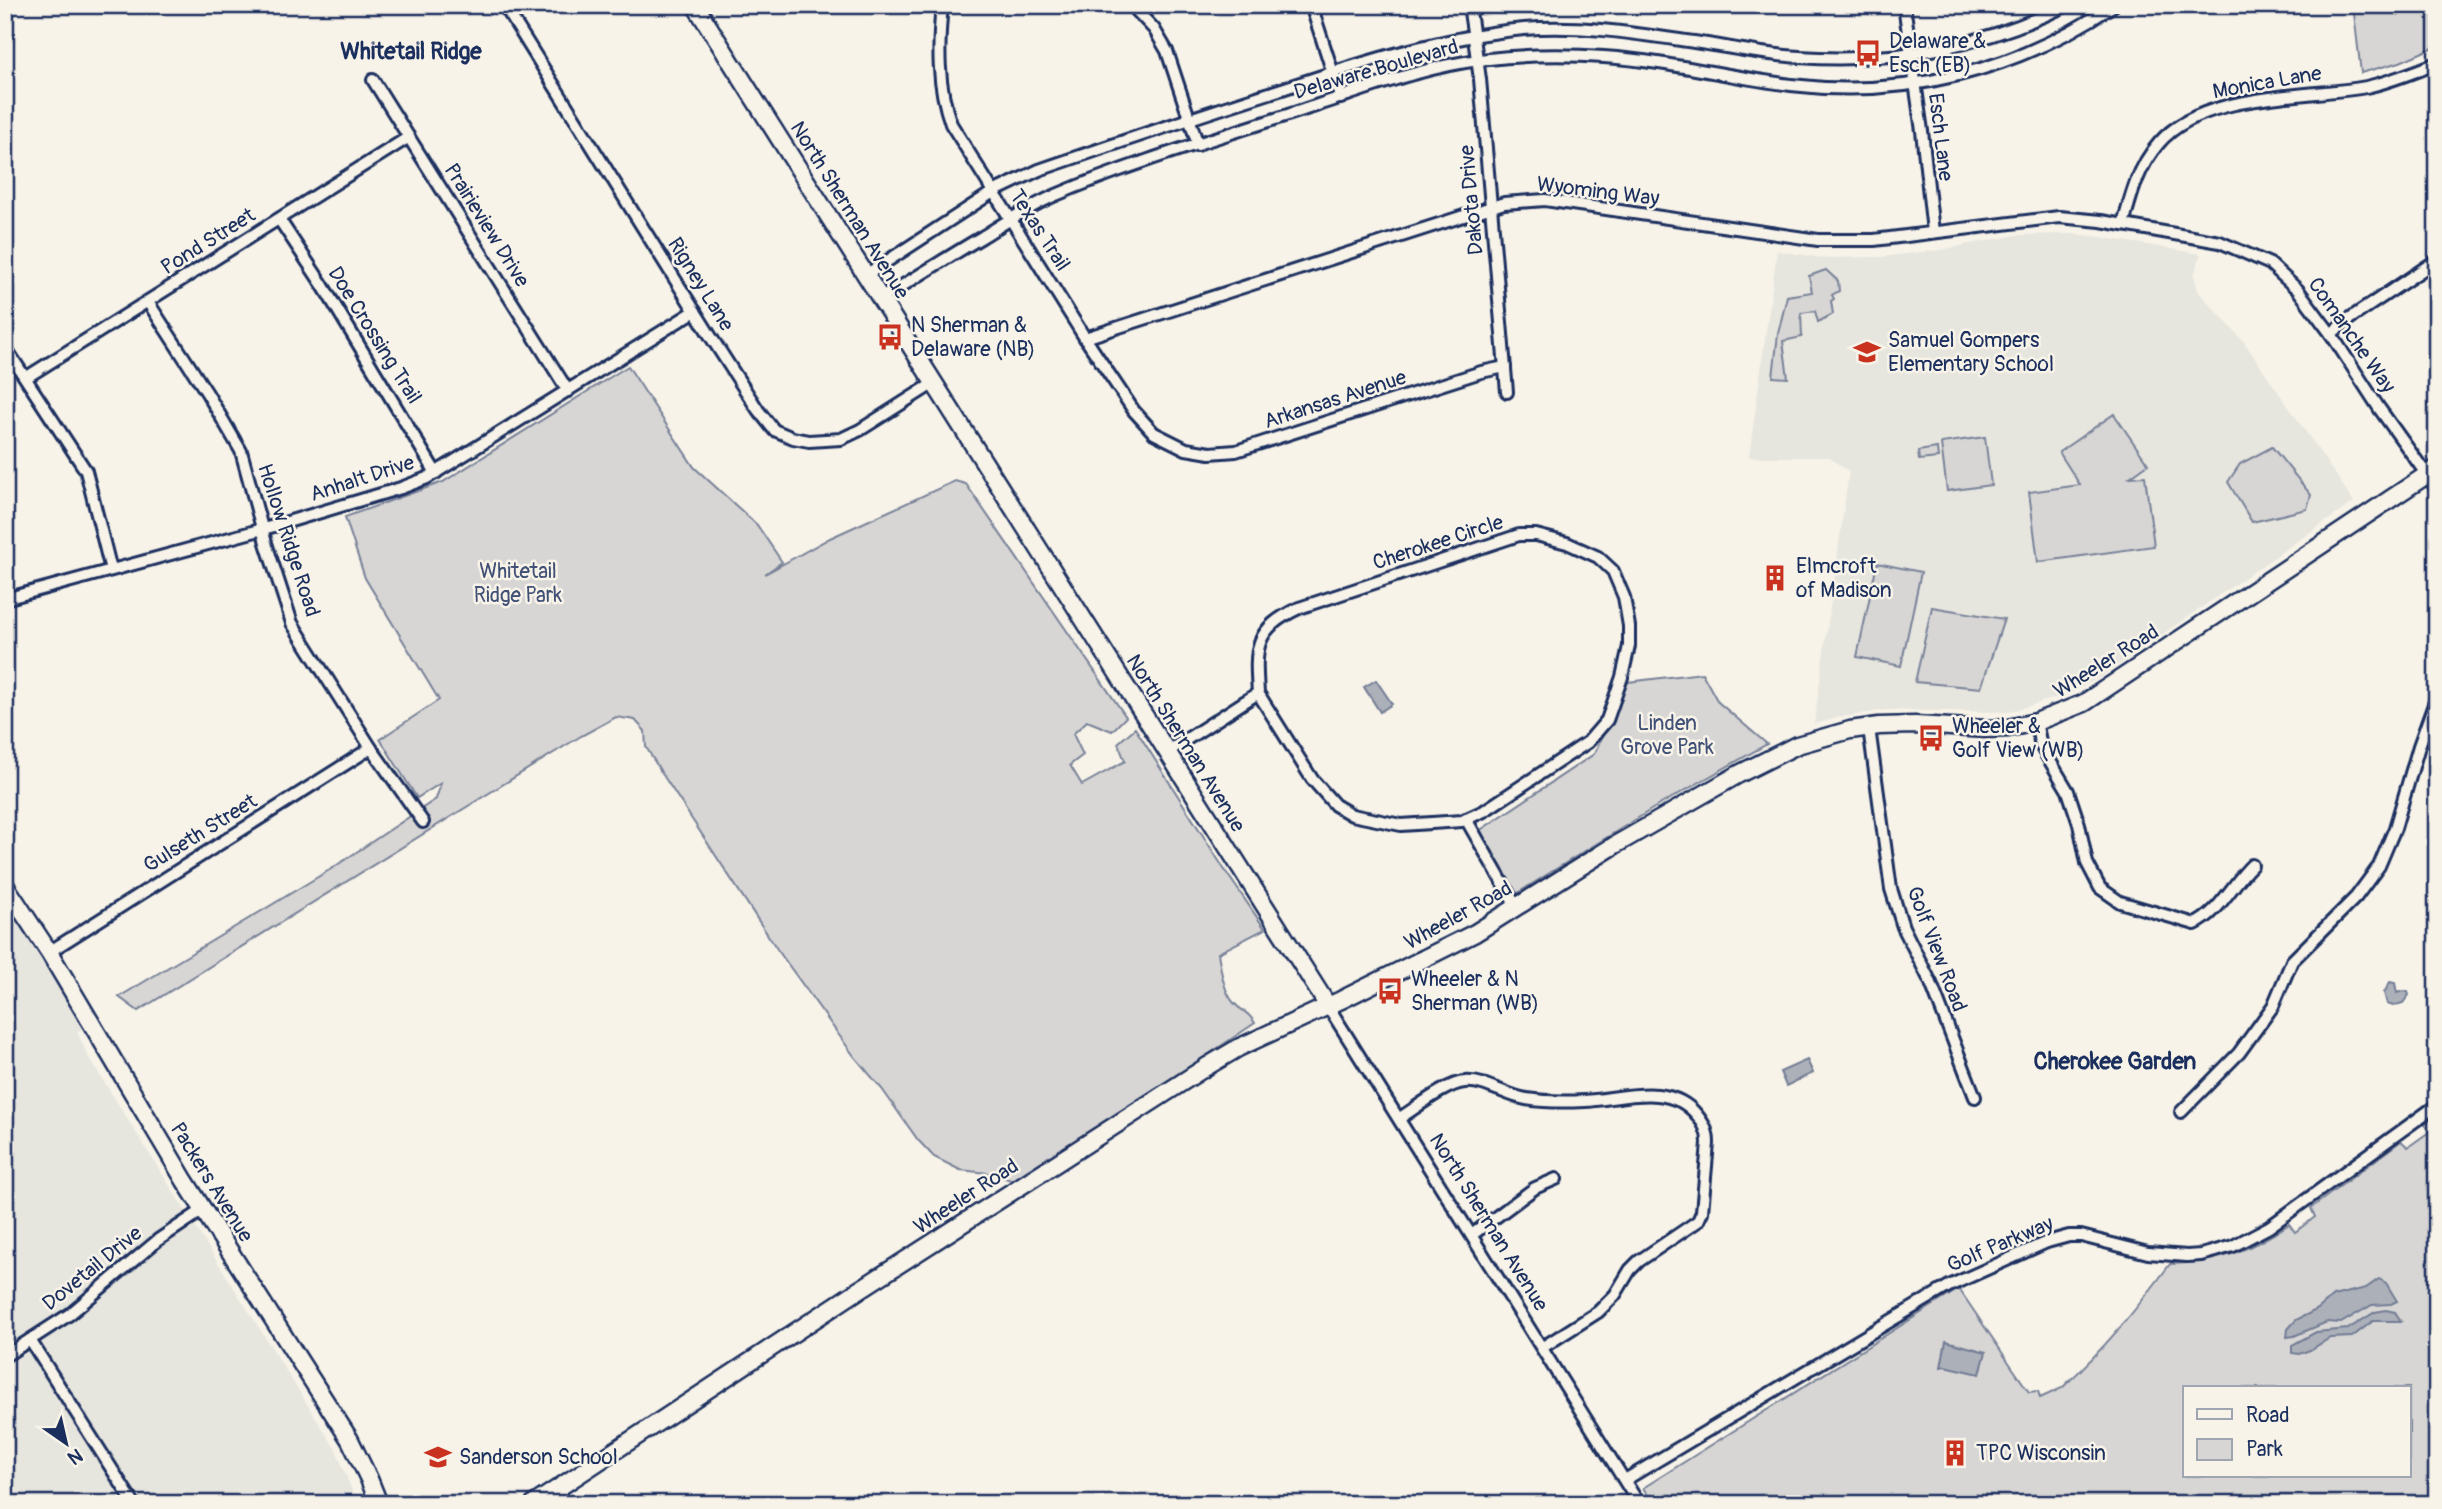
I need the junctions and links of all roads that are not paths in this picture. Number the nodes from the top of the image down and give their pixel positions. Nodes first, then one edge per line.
1 (504, 5) edge
2 (695, 5) edge
3 (942, 5) edge
4 (1311, 5) edge
5 (1469, 5) edge
6 (1904, 5) edge
7 (2067, 5) edge
8 (2114, 5) edge
9 (1136, 10) dead end
10 (1474, 35) junction
11 (1911, 55) junction
12 (1478, 60) junction
13 (2437, 63) edge
14 (1332, 72) junction
15 (373, 80) dead end
16 (1915, 84) junction
17 (1341, 98) junction
18 (1189, 119) junction
19 (410, 137) junction
20 (1198, 145) junction
21 (993, 192) junction
22 (1491, 207) junction
23 (279, 219) junction
24 (1011, 219) junction
25 (2123, 225) junction
26 (1933, 232) junction
27 (2437, 260) edge
28 (866, 275) junction
29 (881, 299) junction
30 (148, 302) junction
31 (695, 311) junction
32 (2331, 334) junction
33 (1085, 338) junction
34 (5, 347) edge
35 (1505, 367) junction
36 (27, 377) junction
37 (934, 383) junction
38 (568, 391) junction
39 (1507, 392) dead end
40 (1176, 444) joint
41 (2432, 471) edge
42 (436, 473) junction
43 (2437, 489) edge
44 (263, 529) junction
45 (111, 570) junction
46 (5, 599) edge
47 (1258, 693) junction
48 (2437, 696) edge
49 (2036, 722) junction
50 (1869, 727) junction
51 (371, 748) junction
52 (1167, 752) junction
53 (1466, 820) junction
54 (423, 822) dead end
55 (2252, 865) dead end
56 (5, 885) edge
57 (1517, 908) junction
58 (50, 952) junction
59 (1328, 1006) junction
60 (1975, 1097) dead end
61 (2437, 1105) edge
62 (2181, 1112) dead end
63 (1400, 1118) junction
64 (1556, 1180) dead end
65 (203, 1210) junction
66 (1473, 1234) junction
67 (30, 1340) junction
68 (1543, 1347) junction
69 (5, 1356) edge
70 (1625, 1480) junction
71 (134, 1504) edge
72 (379, 1504) edge
73 (534, 1504) edge
74 (1639, 1504) edge

1 - 31 street, Rigney Lane
2 - 28 street, North Sherman Avenue
3 - 21 street, Texas Trail
4 - 14 street
5 - 10 street, Dakota Drive
6 - 11 street, Esch Lane
7 - 11 street, Delaware Boulevard
8 - 16 street, Delaware Boulevard
9 - 18 street
10 - 11 street, Delaware Boulevard
10 - 12 street, Dakota Drive
10 - 14 street, Delaware Boulevard
11 - 16 street, Esch Lane
12 - 16 street, Delaware Boulevard
12 - 17 street, Delaware Boulevard
12 - 22 street, Dakota Drive
13 - 25 street, Monica Lane
14 - 17 street
14 - 18 street, Delaware Boulevard
15 - 19 street, Prairieview Drive
16 - 26 street, Esch Lane
17 - 20 street, Delaware Boulevard
18 - 20 street
18 - 21 street, Delaware Boulevard
19 - 23 street, Pond Street
19 - 38 street, Prairieview Drive
20 - 24 street, Delaware Boulevard
21 - 24 street, Texas Trail
21 - 28 street, Delaware Boulevard
22 - 26 street, Wyoming Way
22 - 33 street, Wyoming Way
22 - 35 street, Dakota Drive
23 - 30 street, Pond Street
23 - 42 street, Doe Crossing Trail
24 - 29 street, Delaware Boulevard
24 - 33 street, Texas Trail
25 - 26 street, Wyoming Way
25 - 32 street, Comanche Way
27 - 32 street
28 - 29 street, North Sherman Avenue
29 - 37 street, North Sherman Avenue
30 - 36 street, Pond Street
30 - 44 street, Hollow Ridge Road
31 - 37 street, Rigney Lane
31 - 38 street, Anhalt Drive
32 - 41 street, Comanche Way
33 - 40 street, Texas Trail
34 - 36 street
35 - 39 street, Dakota Drive
35 - 40 street, Arkansas Avenue
36 - 45 street
37 - 52 street, North Sherman Avenue
38 - 42 street, Anhalt Drive
41 - 43 street, Comanche Way
41 - 49 street, Wheeler Road
42 - 44 street, Anhalt Drive
44 - 45 street, Anhalt Drive
44 - 51 street, Hollow Ridge Road
45 - 46 street, Anhalt Drive
47 - 52 street
47 - 53 street, Cherokee Circle
47 - 53 street, Cherokee Circle
48 - 62 street
49 - 50 street, Wheeler Road
49 - 55 street
50 - 57 street, Wheeler Road
50 - 60 street, Golf View Road
51 - 54 street, Hollow Ridge Road
51 - 58 street, Gulseth Street
52 - 59 street, North Sherman Avenue
53 - 57 street
56 - 58 street, Packers Avenue
57 - 59 street, Wheeler Road
58 - 65 street, Packers Avenue
59 - 63 street, North Sherman Avenue
59 - 73 street, Wheeler Road
61 - 70 street, Golf Parkway
63 - 66 street, North Sherman Avenue
63 - 68 street
64 - 66 street
65 - 67 street, Dovetail Drive
65 - 72 street, Packers Avenue
66 - 68 street, North Sherman Avenue
67 - 69 street, Dovetail Drive
67 - 71 street
68 - 70 street, North Sherman Avenue
70 - 74 street, North Sherman Avenue

